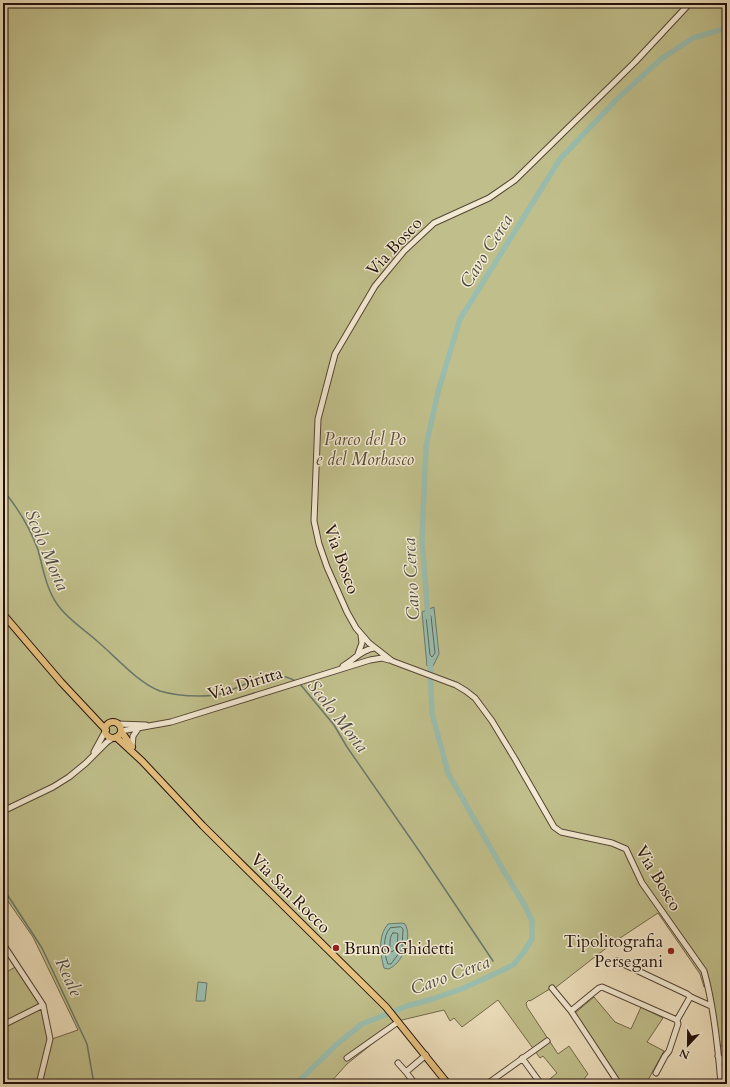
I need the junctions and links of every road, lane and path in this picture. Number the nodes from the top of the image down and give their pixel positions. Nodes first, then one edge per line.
1 (690, 3) edge
2 (3, 614) edge
3 (361, 633) junction
4 (374, 648) junction
5 (358, 655) junction
6 (370, 660) junction
7 (392, 661) junction
8 (339, 669) junction
9 (118, 724) junction
10 (161, 725) junction
11 (107, 727) junction
12 (138, 729) junction
13 (121, 731) junction
14 (115, 738) junction
15 (132, 748) junction
16 (92, 756) junction
17 (142, 761) junction
18 (3, 811) edge
19 (3, 944) edge
20 (617, 961) dead end
21 (552, 988) dead end
22 (691, 997) junction
23 (42, 1005) junction
24 (711, 1006) junction
25 (571, 1011) junction
26 (677, 1020) junction
27 (398, 1021) junction
28 (3, 1024) edge
29 (547, 1041) dead end
30 (426, 1055) junction
31 (718, 1056) junction
32 (348, 1058) dead end
33 (522, 1058) junction
34 (398, 1063) dead end
35 (727, 1065) edge
36 (727, 1069) edge
37 (406, 1072) junction
38 (656, 1073) dead end
39 (720, 1073) junction
40 (727, 1082) edge
41 (489, 1083) edge
42 (39, 1084) edge
43 (415, 1084) edge
44 (447, 1084) edge
45 (541, 1084) edge
46 (619, 1084) edge
47 (721, 1084) edge

1 - 3 street, Via Bosco
2 - 11 main road
3 - 4 street, Via Bosco
3 - 5 street
4 - 5 street, Via Diritta
4 - 6 street
4 - 7 street, Via Bosco
5 - 8 street, Via Diritta
6 - 7 street, Via Diritta
6 - 8 street, Via Diritta
7 - 24 street, Via Bosco
8 - 10 street, Via Diritta
9 - 10 street, Via Diritta
9 - 11 main road
9 - 13 main road
10 - 12 street, Via Diritta
11 - 14 main road
11 - 16 street
12 - 13 street, Via Diritta
12 - 15 street
13 - 14 main road
13 - 15 main road, Via San Rocco
14 - 16 street
14 - 17 main road, Via San Rocco
15 - 17 street, Via San Rocco
16 - 18 street
17 - 27 main road, Via San Rocco
19 - 23 street
20 - 22 street
21 - 25 street
22 - 24 street
22 - 26 street
23 - 28 street
23 - 42 street
24 - 31 street, Via Bosco
25 - 26 street
25 - 46 street
26 - 38 street
27 - 30 main road, Via San Rocco
27 - 32 street
29 - 33 street
30 - 37 street
30 - 44 main road, Via San Rocco
31 - 35 street
31 - 39 street, Via Bosco
33 - 41 street
33 - 45 street
34 - 37 street
36 - 39 street
37 - 43 street
39 - 47 street, Via Bosco
40 - 47 street

